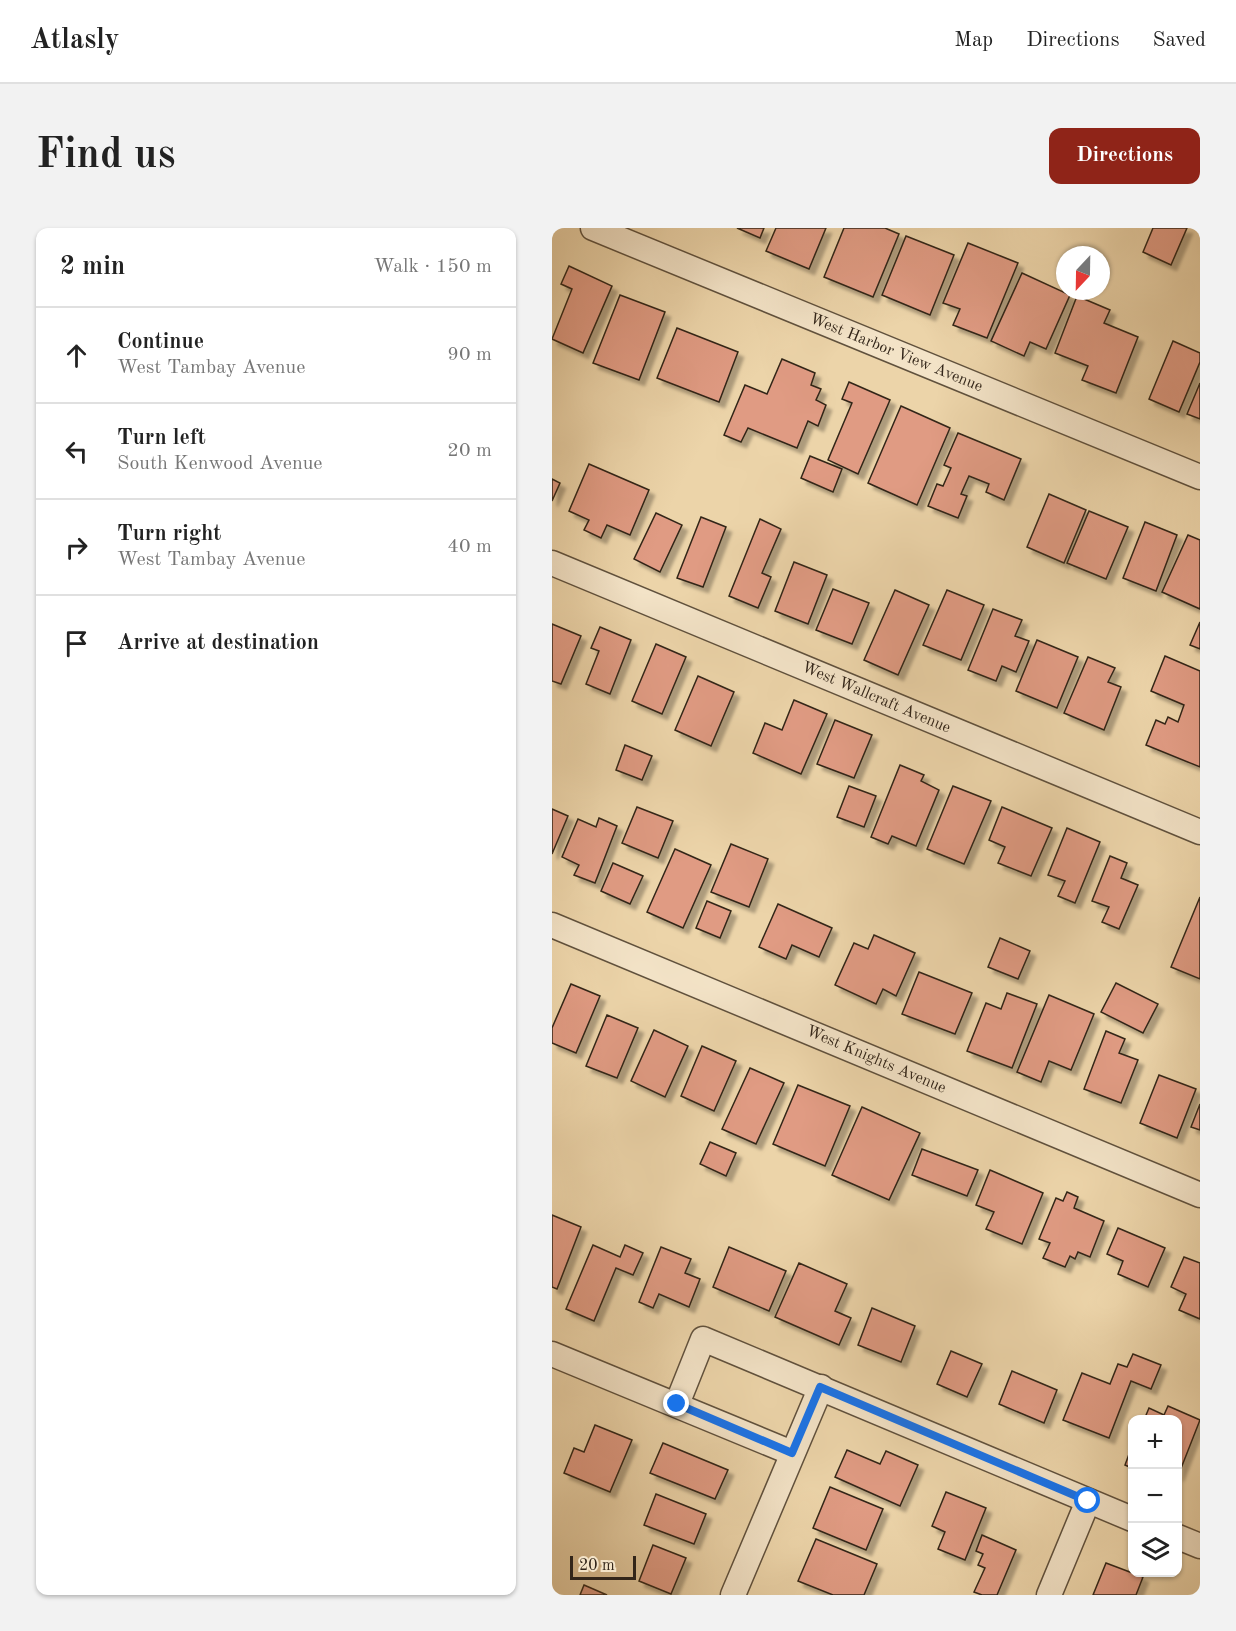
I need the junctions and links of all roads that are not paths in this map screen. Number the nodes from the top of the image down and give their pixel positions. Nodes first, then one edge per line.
1 (593, 228) edge
2 (1200, 477) edge
3 (552, 563) edge
4 (1200, 832) edge
5 (552, 925) edge
6 (1200, 1195) edge
7 (552, 1354) edge
8 (820, 1387) junction
9 (677, 1404) junction
10 (792, 1453) junction
11 (1088, 1501) junction
12 (1128, 1517) edge
13 (1182, 1539) edge
14 (1200, 1546) edge
15 (733, 1595) edge
16 (1049, 1595) edge

1 - 2 street, West Harbor View Avenue
3 - 4 street, West Wallcraft Avenue
5 - 6 street, West Knights Avenue
7 - 9 street
8 - 9 street
8 - 10 street
8 - 11 street
9 - 10 street
10 - 15 street
11 - 12 street
11 - 16 street
13 - 14 street

